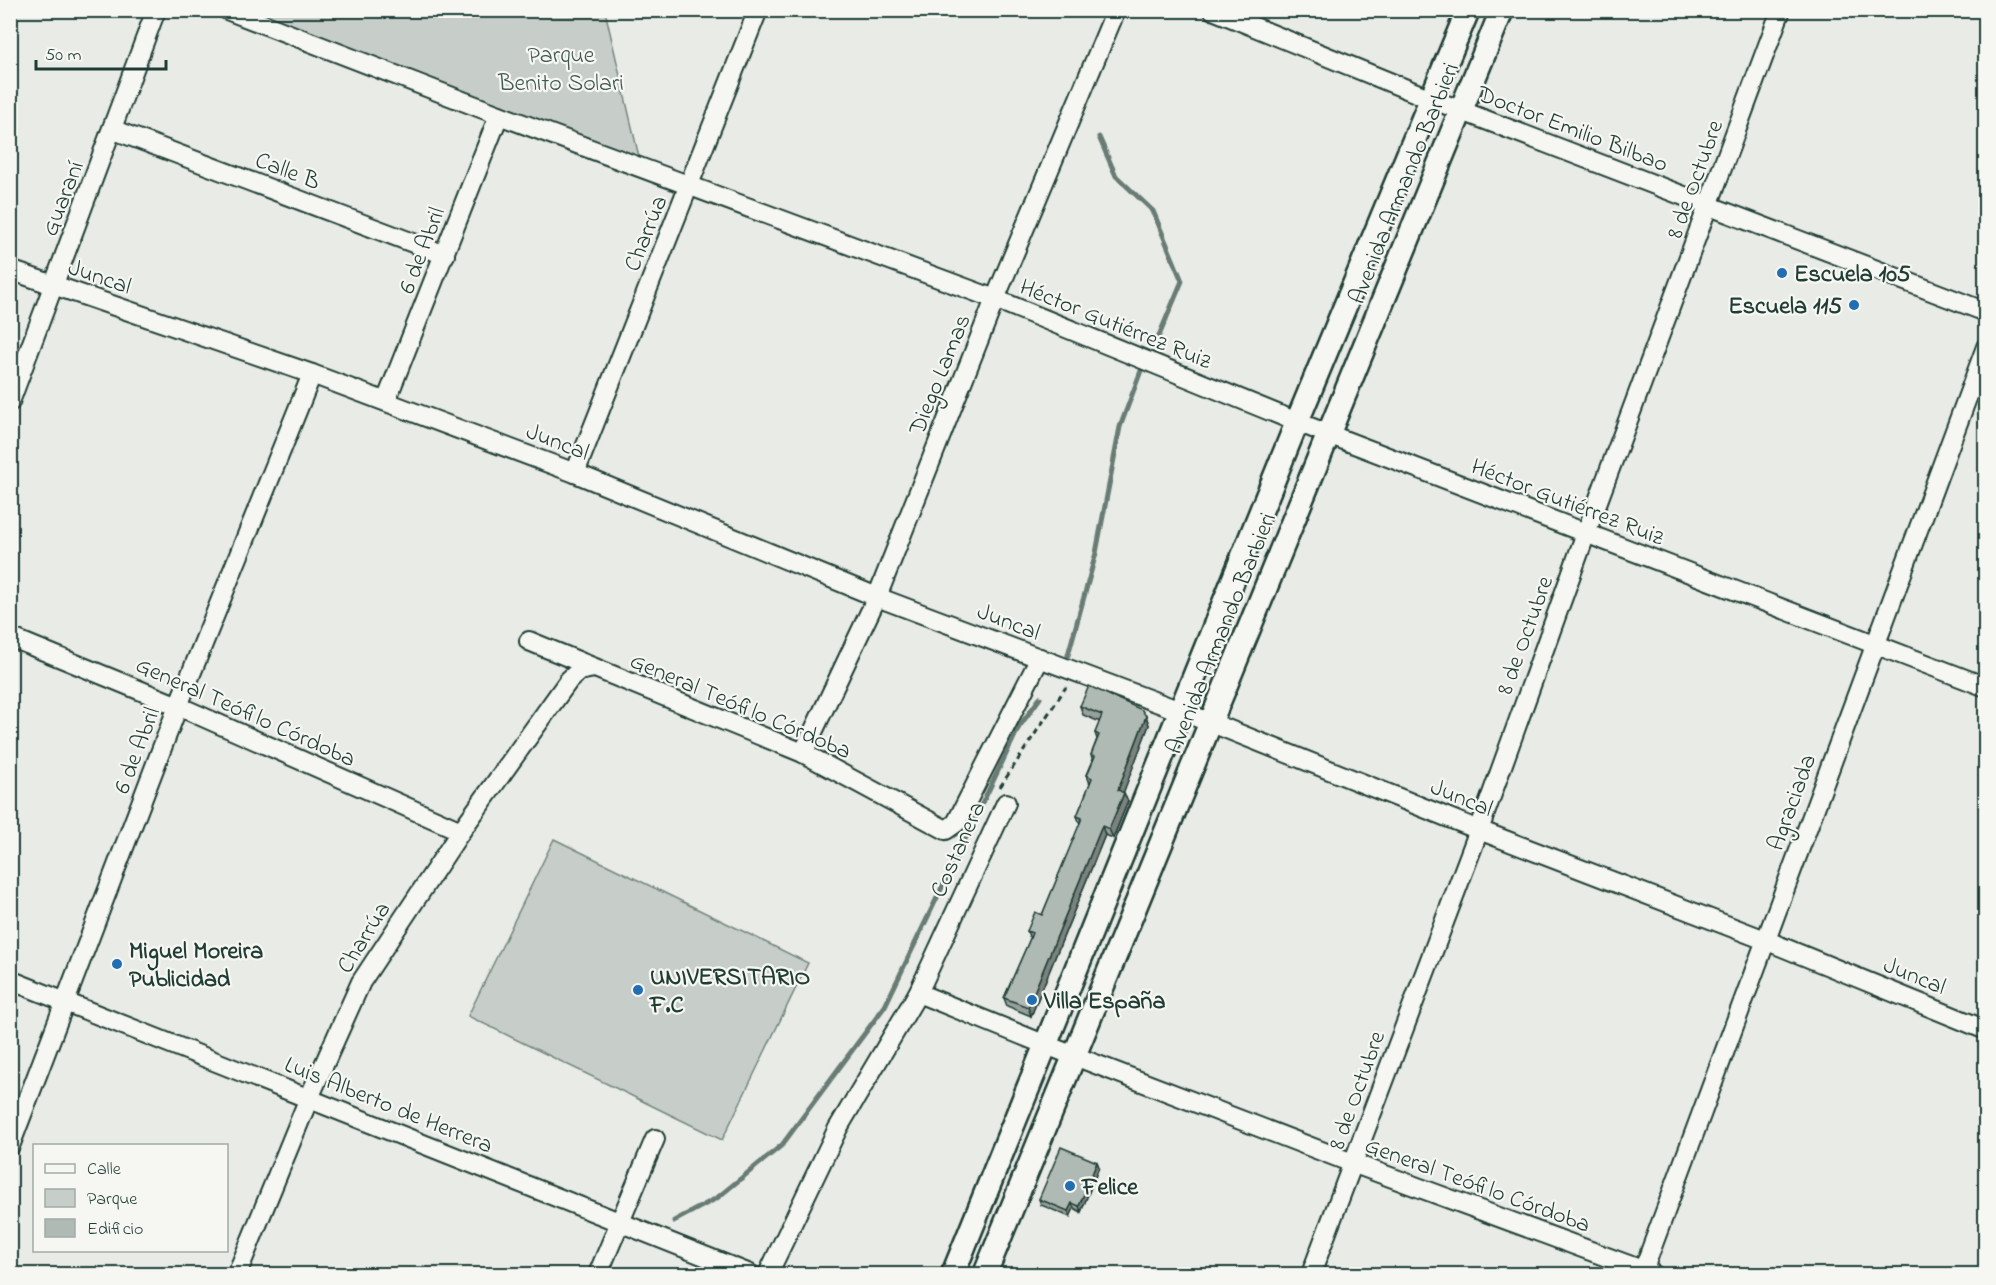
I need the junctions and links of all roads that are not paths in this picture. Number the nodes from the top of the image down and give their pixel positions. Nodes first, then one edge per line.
1 (156, 10) edge
2 (226, 10) edge
3 (758, 10) edge
4 (1116, 10) edge
5 (1213, 10) edge
6 (1468, 10) edge
7 (1502, 10) edge
8 (1781, 10) edge
9 (1431, 99) junction
10 (1460, 111) junction
11 (499, 115) junction
12 (114, 130) junction
13 (690, 184) junction
14 (1710, 206) junction
15 (445, 255) junction
16 (10, 270) edge
17 (55, 286) junction
18 (995, 299) junction
19 (1986, 312) edge
20 (1986, 347) edge
21 (312, 374) junction
22 (386, 401) junction
23 (10, 402) edge
24 (1297, 422) junction
25 (1330, 435) junction
26 (575, 473) junction
27 (1586, 533) junction
28 (877, 597) junction
29 (10, 637) edge
30 (529, 641) dead end
31 (1874, 645) junction
32 (1040, 658) junction
33 (594, 668) junction
34 (1986, 687) edge
35 (178, 706) junction
36 (1181, 711) junction
37 (1212, 723) junction
38 (803, 753) junction
39 (1006, 803) road end
40 (1479, 830) junction
41 (461, 831) junction
42 (1765, 940) junction
43 (10, 980) edge
44 (918, 993) junction
45 (65, 1000) junction
46 (1986, 1030) edge
47 (1046, 1045) junction
48 (1074, 1056) junction
49 (309, 1098) junction
50 (655, 1138) dead end
51 (10, 1146) edge
52 (1355, 1164) junction
53 (619, 1222) junction
54 (1646, 1273) edge
55 (237, 1275) edge
56 (598, 1275) edge
57 (750, 1275) edge
58 (768, 1275) edge
59 (953, 1275) edge
60 (985, 1275) edge
61 (1311, 1275) edge

1 - 12 street, Guaraní
2 - 11 street, Héctor Gutiérrez Ruiz
3 - 13 street, Charrúa
4 - 18 street, Diego Lamas
5 - 9 street, Doctor Emilio Bilbao
6 - 9 street, Avenida Armando Barbieri
7 - 10 street, Avenida Armando Barbieri
8 - 14 street, 8 de Octubre
9 - 10 street, Doctor Emilio Bilbao
9 - 24 street, Avenida Armando Barbieri
10 - 14 street, Doctor Emilio Bilbao
10 - 25 street, Avenida Armando Barbieri
11 - 13 street, Héctor Gutiérrez Ruiz
11 - 15 street, 6 de Abril
12 - 15 street, Calle B
12 - 17 street, Guaraní
13 - 18 street, Héctor Gutiérrez Ruiz
13 - 26 street, Charrúa
14 - 19 street, Doctor Emilio Bilbao
14 - 27 street, 8 de Octubre
15 - 22 street, 6 de Abril
16 - 17 street, Juncal
17 - 21 street, Juncal
17 - 23 street, Guaraní
18 - 24 street, Héctor Gutiérrez Ruiz
18 - 28 street, Diego Lamas
20 - 31 street, Agraciada
21 - 22 street, Juncal
21 - 35 street, 6 de Abril
22 - 26 street, Juncal
24 - 25 street, Héctor Gutiérrez Ruiz
24 - 36 street, Avenida Armando Barbieri
25 - 27 street, Héctor Gutiérrez Ruiz
25 - 37 street, Avenida Armando Barbieri
26 - 28 street, Juncal
27 - 31 street, Héctor Gutiérrez Ruiz
27 - 40 street, 8 de Octubre
28 - 32 street, Juncal
28 - 38 street, Diego Lamas
29 - 35 street, General Teófilo Córdoba
30 - 33 street, General Teófilo Córdoba
31 - 34 street, Héctor Gutiérrez Ruiz
31 - 42 street, Agraciada
32 - 36 street, Juncal
32 - 38 street, General Teófilo Córdoba
33 - 38 street, General Teófilo Córdoba
33 - 41 street, Charrúa
35 - 41 street, General Teófilo Córdoba
35 - 45 street, 6 de Abril
36 - 37 street, Juncal
36 - 47 street, Avenida Armando Barbieri
37 - 40 street, Juncal
37 - 48 street, Avenida Armando Barbieri
39 - 44 street, Costanera
40 - 42 street, Juncal
40 - 52 street, 8 de Octubre
41 - 49 street, Charrúa
42 - 46 street, Juncal
42 - 54 street, Agraciada
43 - 45 street, Luis Alberto de Herrera
44 - 47 street, General Teófilo Córdoba
44 - 58 street, Costanera
45 - 49 street, Luis Alberto de Herrera
45 - 51 street, 6 de Abril
47 - 48 street, General Teófilo Córdoba
47 - 59 street, Avenida Armando Barbieri
48 - 52 street, General Teófilo Córdoba
48 - 60 street, Avenida Armando Barbieri
49 - 53 street, Luis Alberto de Herrera
49 - 55 street, Charrúa
50 - 53 street
52 - 54 street, General Teófilo Córdoba
52 - 61 street, 8 de Octubre
53 - 56 street
53 - 57 street, Luis Alberto de Herrera

